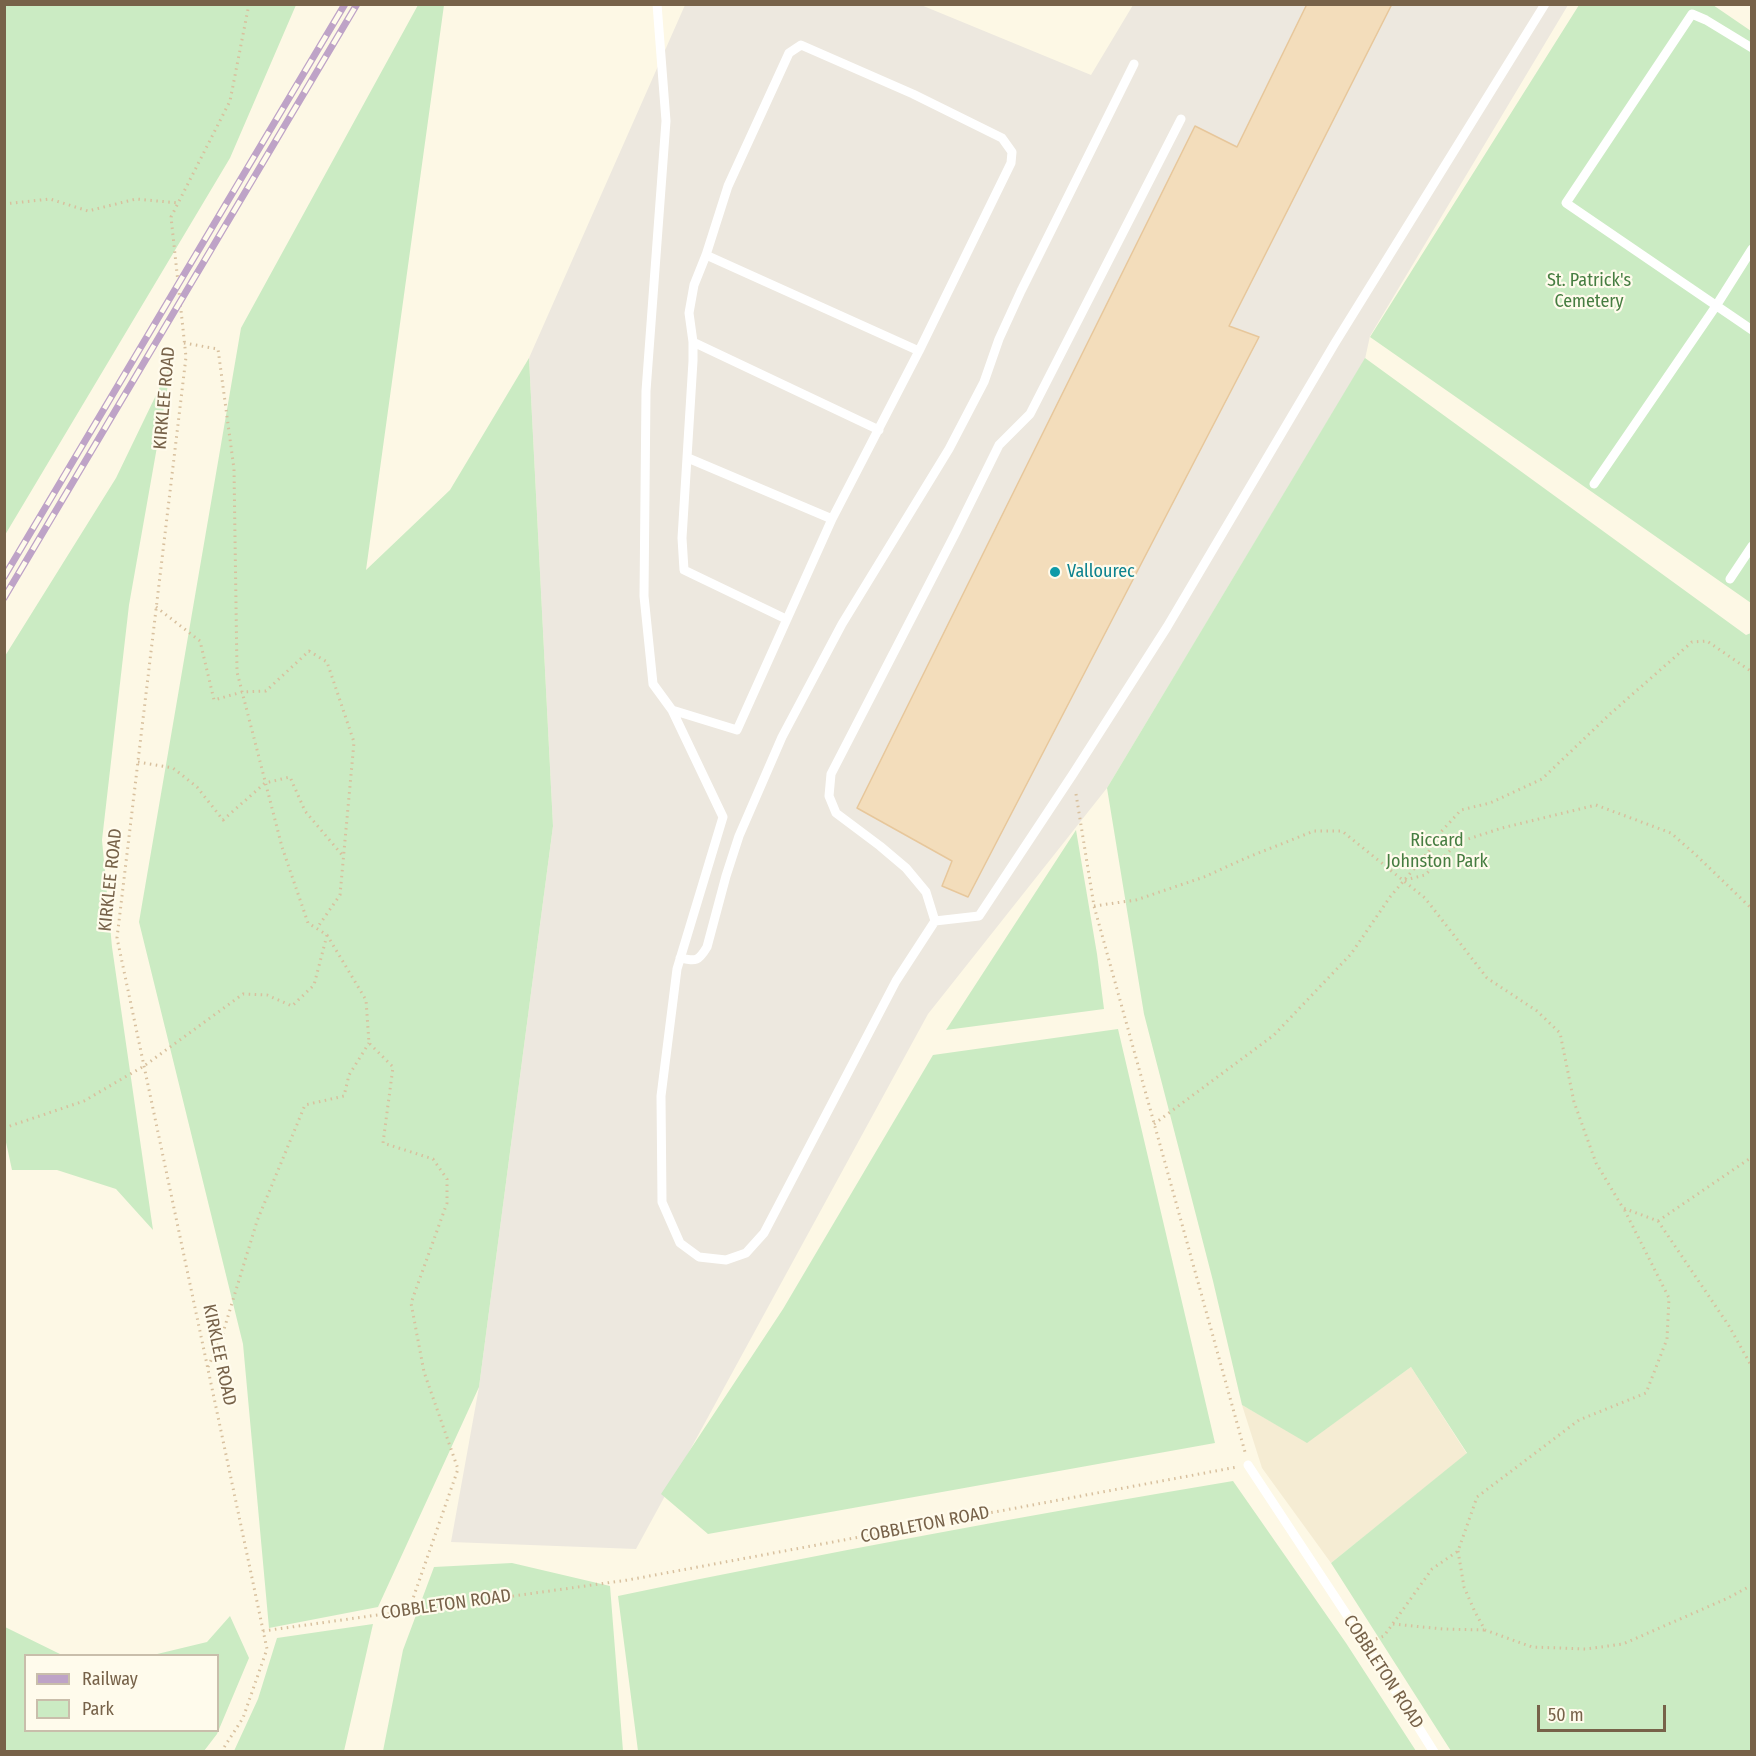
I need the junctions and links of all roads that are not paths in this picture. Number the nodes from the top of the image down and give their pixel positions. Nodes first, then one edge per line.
1 (657, 4) edge
2 (1545, 4) edge
3 (1752, 48) edge
4 (1134, 64) dead end
5 (1181, 119) dead end
6 (1752, 249) edge
7 (706, 255) junction
8 (1716, 306) junction
9 (1752, 330) edge
10 (693, 342) junction
11 (919, 351) junction
12 (879, 430) junction
13 (688, 458) junction
14 (1594, 484) dead end
15 (832, 519) junction
16 (1752, 546) edge
17 (1730, 579) dead end
18 (786, 619) junction
19 (672, 710) junction
20 (935, 921) junction
21 (680, 957) junction
22 (1248, 1465) road end
23 (1434, 1752) edge

1 - 19 lane
2 - 20 lane
3 - 8 lane
4 - 21 lane
5 - 20 lane
6 - 8 lane
7 - 10 lane
7 - 11 lane
7 - 11 lane
8 - 9 lane
8 - 14 lane
10 - 12 lane
10 - 13 lane
11 - 12 lane
12 - 15 lane
13 - 15 lane
13 - 18 lane
15 - 18 lane
16 - 17 lane
18 - 19 lane
19 - 21 lane
20 - 21 lane
22 - 23 lane, COBBLETON ROAD

